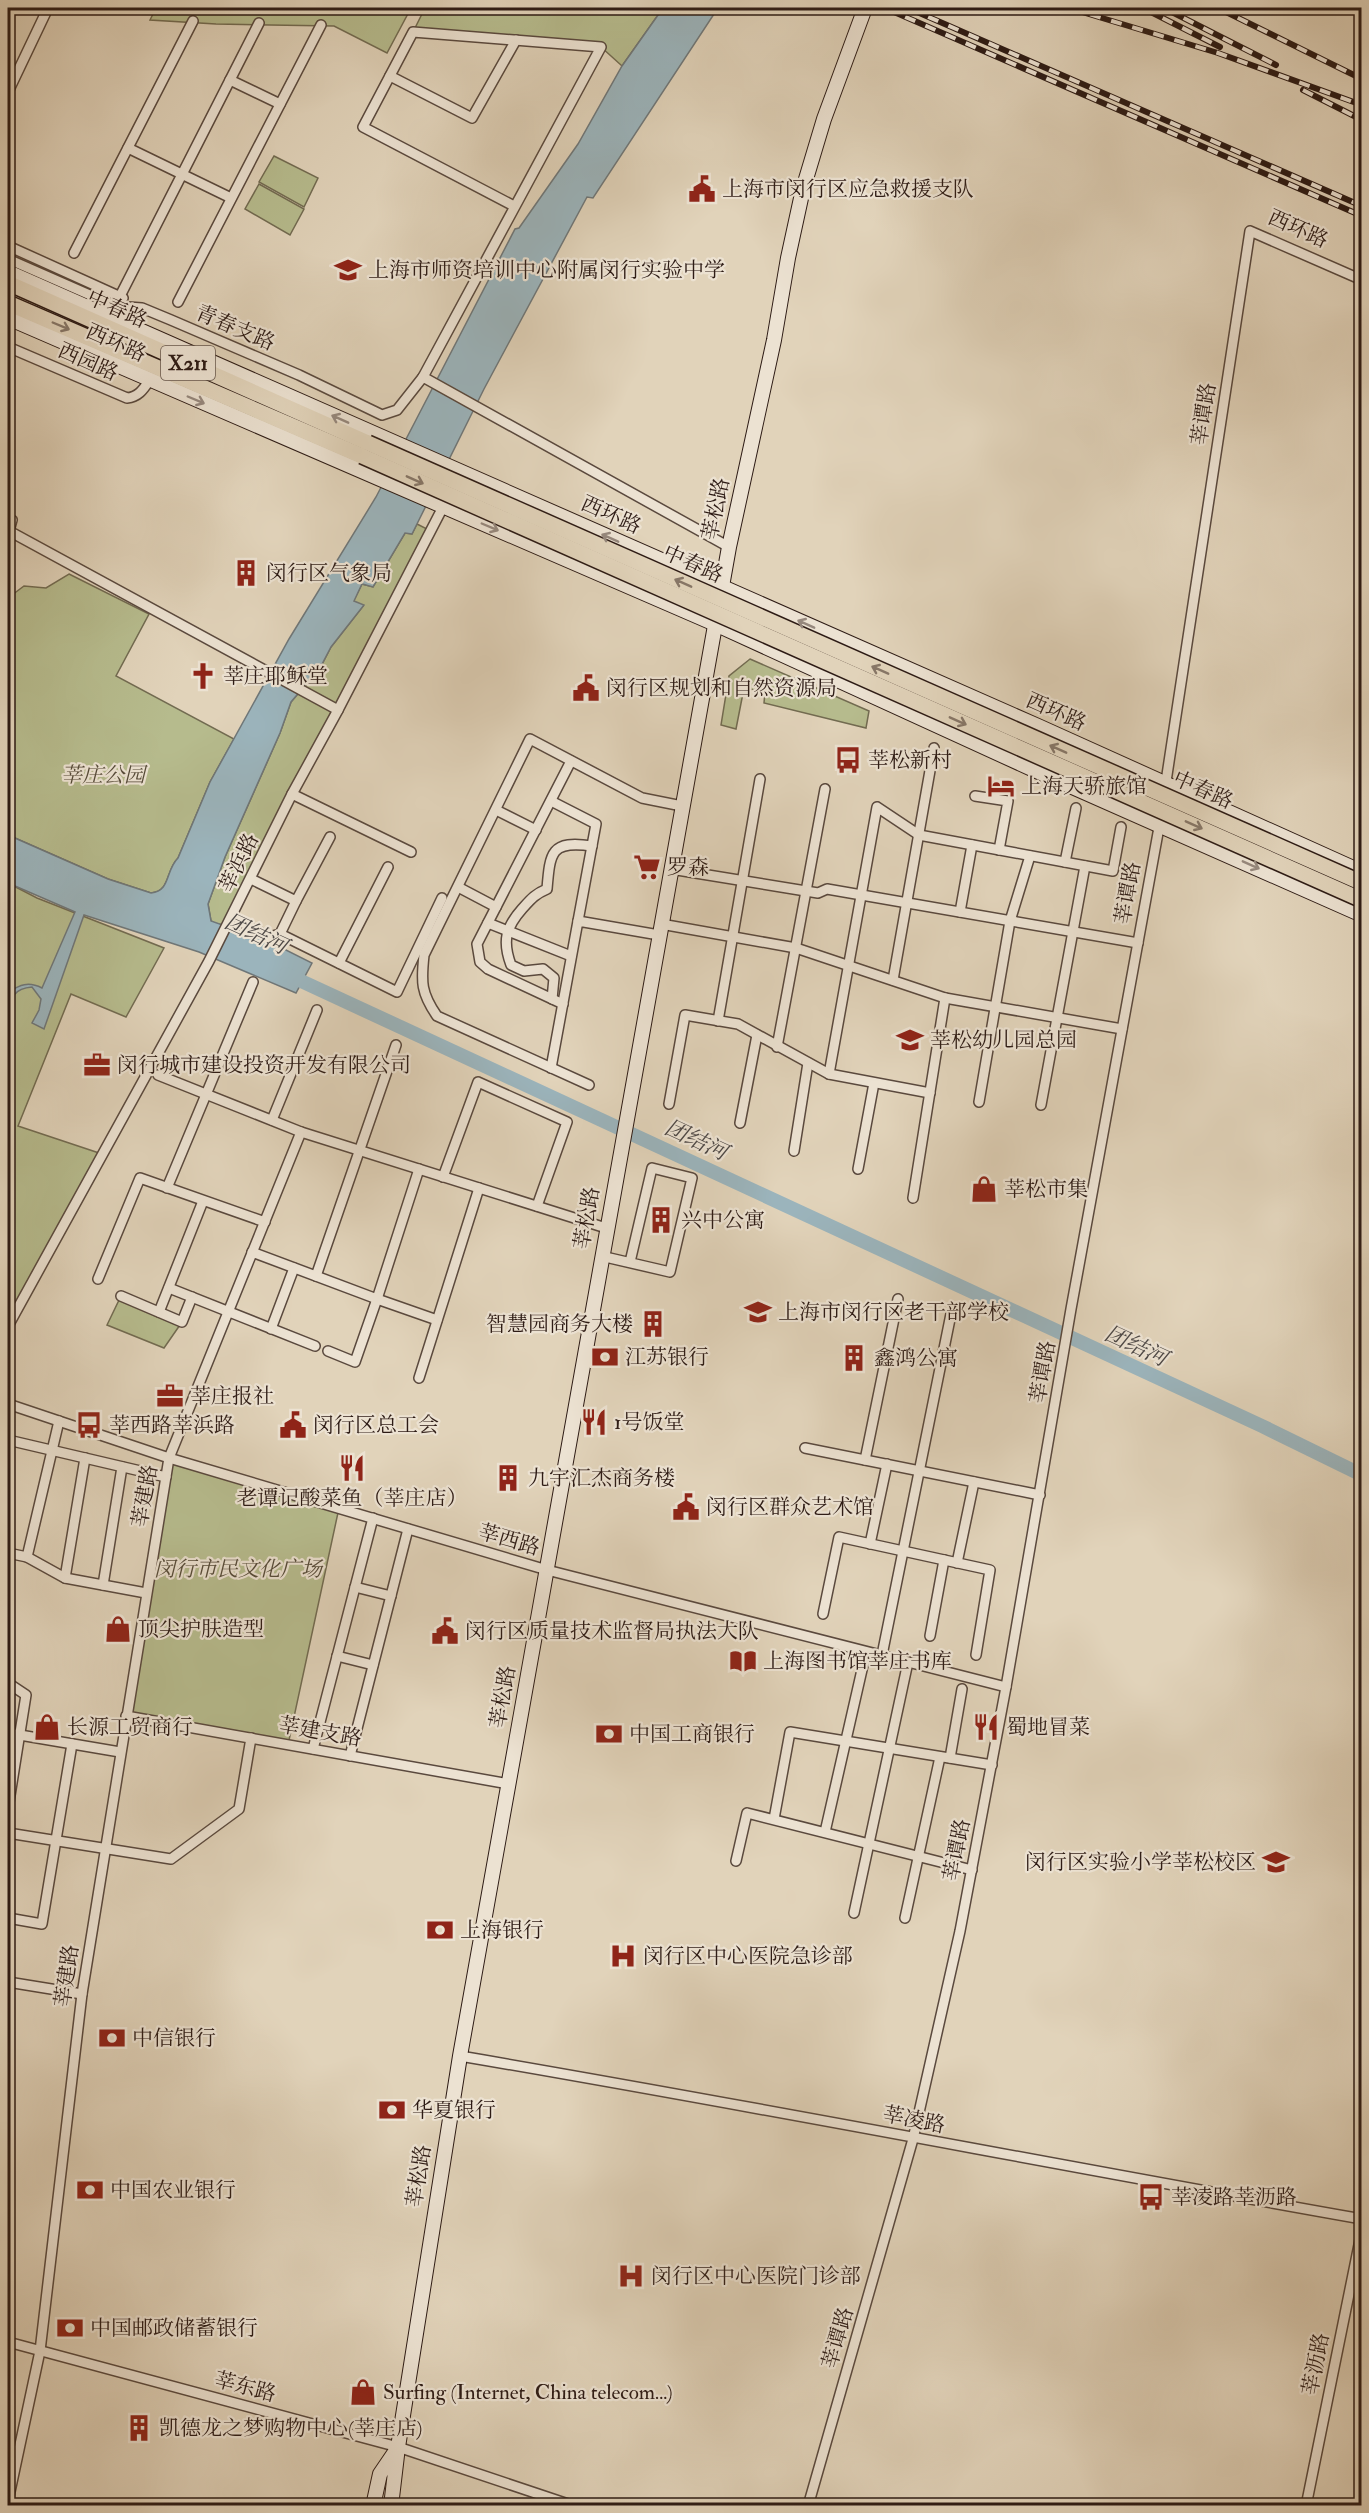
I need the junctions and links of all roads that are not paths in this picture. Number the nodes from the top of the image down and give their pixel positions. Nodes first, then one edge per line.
1 (48, 8) edge
2 (865, 8) edge
3 (193, 21) dead end
4 (259, 23) dead end
5 (321, 25) dead end
6 (516, 40) junction
7 (390, 76) junction
8 (230, 80) junction
9 (8, 92) edge
10 (280, 104) junction
11 (128, 148) junction
12 (182, 175) junction
13 (231, 198) junction
14 (514, 206) junction
15 (1250, 231) joint
16 (8, 246) edge
17 (74, 253) dead end
18 (8, 259) edge
19 (8, 272) edge
20 (1362, 280) edge
21 (8, 283) edge
22 (120, 296) junction
23 (178, 302) dead end
24 (8, 303) edge
25 (115, 306) junction
26 (142, 308) junction
27 (8, 318) edge
28 (8, 347) edge
29 (423, 377) junction
30 (149, 381) junction
31 (365, 450) junction
32 (440, 505) junction
33 (8, 518) edge
34 (729, 547) junction
35 (722, 587) junction
36 (716, 624) junction
37 (338, 710) junction
38 (934, 748) dead end
39 (571, 761) junction
40 (760, 779) dead end
41 (1166, 785) junction
42 (825, 789) dead end
43 (292, 794) junction
44 (975, 796) dead end
45 (551, 801) junction
46 (682, 806) junction
47 (1076, 808) dead end
48 (495, 810) junction
49 (1159, 824) junction
50 (1121, 827) dead end
51 (536, 830) junction
52 (919, 835) junction
53 (330, 837) dead end
54 (972, 845) junction
55 (592, 846) junction
56 (999, 850) junction
57 (411, 852) dead end
58 (1030, 856) junction
59 (1065, 862) junction
60 (1085, 866) junction
61 (388, 867) dead end
62 (671, 869) junction
63 (1362, 872) edge
64 (251, 879) junction
65 (742, 881) junction
66 (1362, 883) edge
67 (458, 887) junction
68 (806, 891) junction
69 (861, 895) junction
70 (442, 898) dead end
71 (1362, 900) edge
72 (296, 902) junction
73 (907, 903) junction
74 (496, 907) junction
75 (960, 912) junction
76 (1362, 915) edge
77 (578, 921) junction
78 (1010, 921) junction
79 (488, 923) junction
80 (246, 925) dead end
81 (660, 929) junction
82 (506, 930) junction
83 (1073, 932) junction
84 (280, 934) junction
85 (732, 936) junction
86 (1138, 943) junction
87 (796, 948) junction
88 (571, 956) junction
89 (339, 963) junction
90 (848, 965) junction
91 (893, 980) junction
92 (253, 982) dead end
93 (945, 998) junction
94 (552, 999) junction
95 (563, 1004) junction
96 (995, 1007) junction
97 (317, 1010) dead end
98 (1057, 1018) junction
99 (718, 1021) junction
100 (1122, 1029) junction
101 (756, 1035) junction
102 (396, 1045) dead end
103 (777, 1047) junction
104 (808, 1063) junction
105 (551, 1068) junction
106 (829, 1074) junction
107 (158, 1076) dead end
108 (874, 1083) junction
109 (589, 1085) dead end
110 (930, 1093) junction
111 (205, 1094) junction
112 (979, 1102) dead end
113 (669, 1104) dead end
114 (1041, 1105) dead end
115 (272, 1120) junction
116 (740, 1123) dead end
117 (301, 1132) junction
118 (361, 1150) junction
119 (794, 1151) dead end
120 (419, 1169) junction
121 (858, 1169) dead end
122 (443, 1177) junction
123 (167, 1188) junction
124 (479, 1188) junction
125 (913, 1198) dead end
126 (203, 1201) junction
127 (537, 1206) junction
128 (265, 1222) junction
129 (606, 1228) junction
130 (252, 1252) junction
131 (601, 1256) junction
132 (630, 1262) junction
133 (294, 1268) junction
134 (316, 1276) junction
135 (98, 1279) dead end
136 (169, 1288) junction
137 (121, 1296) dead end
138 (192, 1297) junction
139 (377, 1299) junction
140 (898, 1299) dead end
141 (159, 1312) junction
142 (228, 1312) junction
143 (951, 1314) dead end
144 (437, 1320) junction
145 (8, 1326) edge
146 (271, 1329) junction
147 (315, 1346) dead end
148 (328, 1351) dead end
149 (419, 1378) dead end
150 (8, 1404) edge
151 (59, 1421) junction
152 (8, 1440) edge
153 (805, 1448) dead end
154 (52, 1450) junction
155 (85, 1458) junction
156 (170, 1458) junction
157 (865, 1460) junction
158 (887, 1464) junction
159 (122, 1467) junction
160 (919, 1471) junction
161 (166, 1477) junction
162 (974, 1482) junction
163 (1040, 1495) junction
164 (373, 1518) junction
165 (408, 1529) junction
166 (870, 1544) junction
167 (903, 1551) junction
168 (8, 1553) edge
169 (27, 1557) junction
170 (944, 1560) junction
171 (957, 1563) junction
172 (547, 1570) junction
173 (65, 1578) junction
174 (103, 1585) junction
175 (355, 1587) junction
176 (147, 1593) junction
177 (391, 1596) junction
178 (823, 1614) dead end
179 (930, 1636) dead end
180 (882, 1655) junction
181 (976, 1655) dead end
182 (337, 1656) junction
183 (864, 1661) dead end
184 (908, 1662) junction
185 (373, 1665) junction
186 (8, 1683) edge
187 (1006, 1687) junction
188 (962, 1689) dead end
189 (126, 1716) junction
190 (8, 1733) edge
191 (19, 1735) junction
192 (251, 1738) junction
193 (846, 1742) junction
194 (72, 1744) junction
195 (889, 1748) junction
196 (313, 1749) junction
197 (120, 1752) junction
198 (350, 1756) junction
199 (945, 1757) junction
200 (992, 1765) junction
201 (509, 1784) junction
202 (8, 1808) edge
203 (774, 1819) junction
204 (825, 1832) junction
205 (8, 1833) edge
206 (56, 1840) junction
207 (869, 1843) junction
208 (105, 1848) junction
209 (918, 1856) junction
210 (736, 1861) dead end
211 (972, 1870) junction
212 (854, 1913) dead end
213 (8, 1918) edge
214 (905, 1918) dead end
215 (8, 1982) edge
216 (82, 1994) junction
217 (460, 2056) junction
218 (914, 2139) junction
219 (1362, 2219) edge
220 (1362, 2230) edge
221 (8, 2342) edge
222 (40, 2351) junction
223 (398, 2447) junction
224 (8, 2501) edge
225 (373, 2505) edge
226 (391, 2505) edge
227 (574, 2505) edge
228 (808, 2505) edge
229 (1306, 2505) edge

1 - 9 street
2 - 34 main road, 莘松路
3 - 11 street
4 - 8 street
5 - 10 street
6 - 7 street
6 - 7 street
6 - 14 street, 青春支路
7 - 14 street
8 - 10 street
8 - 12 street
10 - 13 street
11 - 12 street
11 - 17 street
12 - 13 street
12 - 22 street
13 - 23 street
14 - 29 street, 青春支路
15 - 20 street, 西环路
15 - 41 street, 莘谭路
16 - 22 street
18 - 25 street, 青春支路
35 -> 19 main road, 西环路
21 - 31 main road, 中春路 / X211
22 - 25 street
22 - 26 street
24 -> 31 main road, 中春路 / X211
25 - 26 street, 青春支路
26 - 29 street, 青春支路
27 - 30 main road, 西环路
28 - 30 street, 西园路
29 - 34 street
30 -> 32 main road, 西环路
66 -> 31 main road, 中春路 / X211, bridge
31 -> 71 main road, 中春路 / X211, bridge
32 -> 36 main road, 西环路
32 - 37 street, 莘浜路
33 - 37 street
34 - 35 main road, 莘松路
35 - 36 main road, 莘松路
41 -> 35 main road, 西环路
36 - 46 main road, 莘松路
36 - 49 main road, 西环路
37 - 43 street, 莘浜路
38 - 52 street
39 - 45 street
39 - 46 street
39 - 48 street
40 - 65 street
41 - 49 street, 莘谭路
41 - 63 main road, 西环路
42 - 68 street
43 - 57 street
43 - 64 street, 莘浜路
44 - 56 street
45 - 51 street
45 - 55 street
46 - 62 main road, 莘松路
47 - 59 street
48 - 51 street
48 - 67 street
49 -> 76 main road, 西环路
49 - 86 street, 莘谭路
50 - 60 street
51 - 74 street
52 - 54 street
52 - 69 street
52 - 73 street
53 - 72 street
54 - 56 street
54 - 75 street
55 - 77 street
55 - 82 street
56 - 58 street
58 - 59 street
58 - 78 street
59 - 60 street
60 - 83 street
61 - 89 street
62 - 65 street
62 - 81 main road, 莘松路
64 - 72 street
64 - 145 street, 莘浜路
65 - 68 street
65 - 85 street
67 - 74 street
67 - 105 street
68 - 69 street
68 - 87 street
69 - 73 street
69 - 90 street
70 - 89 street
72 - 84 street
73 - 75 street
73 - 91 street
74 - 79 street
75 - 78 street
77 - 81 street
77 - 88 street
78 - 83 street
78 - 96 street
79 - 82 street
79 - 94 street
80 - 84 street
81 - 85 street
81 - 129 main road, 莘松路
82 - 88 street
82 - 94 street
83 - 86 street
83 - 98 street
84 - 89 street
85 - 87 street
85 - 99 street
86 - 100 street, 莘谭路
87 - 90 street
87 - 103 street
88 - 95 street
90 - 91 street
90 - 106 street
91 - 93 street
92 - 111 street
93 - 96 street
93 - 110 street
94 - 95 street
95 - 105 street
96 - 98 street
96 - 112 street
97 - 115 street
98 - 100 street
98 - 114 street
99 - 101 street
99 - 113 street
100 - 163 street, 莘谭路
101 - 103 street
101 - 116 street
102 - 118 street
103 - 104 street
104 - 106 street
104 - 119 street
105 - 109 street
106 - 108 street
107 - 111 street
108 - 110 street
108 - 121 street
110 - 125 street
111 - 115 street
111 - 123 street
115 - 117 street
117 - 118 street
117 - 128 street, 莘建路
118 - 120 street
118 - 134 street
120 - 122 street
120 - 139 street
122 - 124 street
122 - 127 street
123 - 126 street
123 - 135 street
124 - 127 street
124 - 144 street
126 - 128 street
126 - 136 street
127 - 129 street
128 - 130 street, 莘建路
129 - 131 main road, 莘松路
130 - 133 street
130 - 142 street, 莘建路
131 - 132 street
131 - 172 main road, 莘松路
132 - 132 street
133 - 134 street
133 - 146 street
134 - 139 street
136 - 138 street
136 - 141 street
137 - 141 street
138 - 141 street
138 - 142 street
139 - 144 street
139 - 148 street
140 - 157 street
142 - 146 street
142 - 156 street, 莘建路
143 - 160 street
144 - 149 street
146 - 147 street
150 - 151 street, 莘西路
151 - 154 street
151 - 156 street, 莘西路
152 - 154 street
153 - 157 street
154 - 155 street
154 - 169 street
155 - 159 street
155 - 173 street
156 - 161 street, 莘建路
156 - 164 street, 莘西路
157 - 158 street
158 - 160 street
158 - 166 street
159 - 161 street
159 - 174 street
160 - 162 street
160 - 167 street
161 - 176 street, 莘建路
162 - 163 street
162 - 171 street
163 - 187 street, 莘谭路
164 - 165 street, 莘西路
164 - 175 street
165 - 172 street, 莘西路
165 - 177 street
166 - 167 street
166 - 178 street
167 - 170 street
167 - 180 street
168 - 169 street
169 - 173 street
170 - 171 street
170 - 179 street
171 - 181 street
172 - 180 street, 莘西路
172 - 201 main road, 莘松路
173 - 174 street
174 - 176 street
175 - 177 street
175 - 182 street
176 - 189 street, 莘建路
177 - 185 street
180 - 184 street, 莘西路
182 - 185 street
182 - 196 street
183 - 193 street
184 - 187 street, 莘西路
184 - 195 street
185 - 198 street
186 - 191 street
187 - 200 street, 莘谭路
188 - 199 street
189 - 192 street, 莘建支路
189 - 197 street, 莘建路
190 - 191 street
191 - 194 street
191 - 202 street
192 - 196 street, 莘建支路
192 - 208 street
193 - 195 street
193 - 203 street
193 - 204 street
194 - 197 street
194 - 206 street
195 - 199 street
195 - 207 street
196 - 198 street, 莘建支路
197 - 208 street, 莘建路
198 - 201 street, 莘建支路
199 - 200 street
199 - 209 street
200 - 211 street, 莘谭路
201 - 217 main road, 莘松路
203 - 204 street
203 - 210 street
204 - 207 street
205 - 206 street
206 - 208 street
206 - 213 street
207 - 209 street
207 - 212 street
208 - 216 street, 莘建路
209 - 211 street
209 - 214 street
211 - 218 street, 莘谭路
215 - 216 street
216 - 222 street, 莘建路
217 - 218 street, 莘凌路
217 - 223 main road, 莘松路
218 - 219 street, 莘凌路
218 - 228 street, 莘谭路
220 - 229 street, 莘沥路
221 - 222 street, 莘东路
222 - 223 street, 莘东路
222 - 224 street, 莘建路
223 - 225 main road, 莘松路
223 - 226 main road, 莘松路
223 - 227 street, 莘东路

